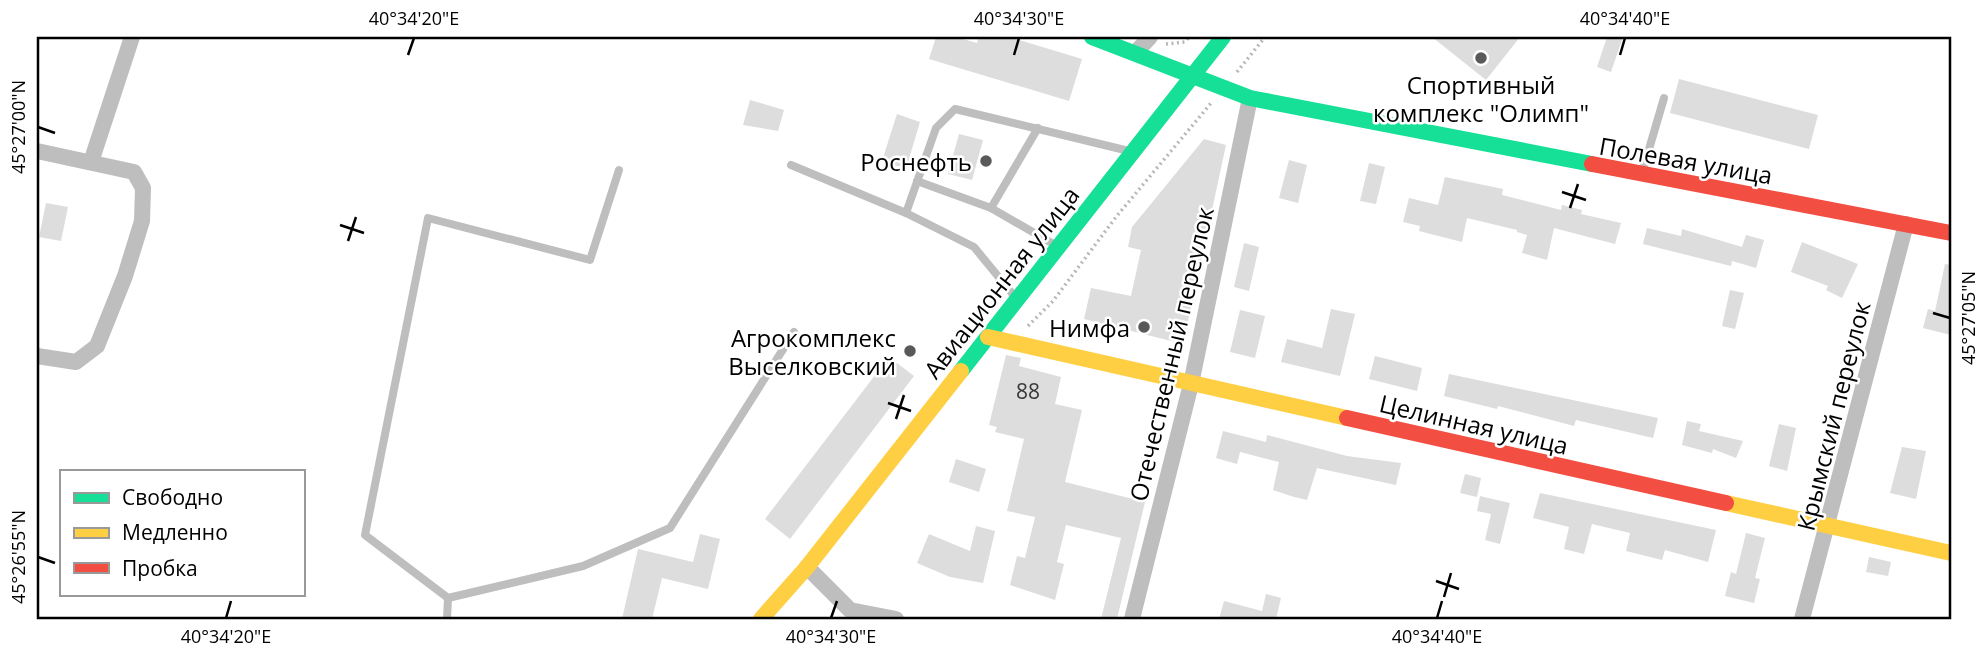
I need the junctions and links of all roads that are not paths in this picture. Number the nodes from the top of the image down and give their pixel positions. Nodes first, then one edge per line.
1 (132, 37) edge
2 (1091, 37) edge
3 (1150, 37) edge
4 (1223, 37) edge
5 (1136, 52) junction
6 (1192, 75) junction
7 (1250, 98) junction
8 (1664, 98) dead end
9 (1038, 128) junction
10 (37, 151) edge
11 (1132, 151) junction
12 (92, 162) junction
13 (790, 165) dead end
14 (619, 170) dead end
15 (1641, 176) junction
16 (918, 181) junction
17 (990, 208) junction
18 (906, 213) junction
19 (1906, 224) junction
20 (1951, 233) edge
21 (1058, 246) junction
22 (1016, 299) junction
23 (794, 332) dead end
24 (988, 337) junction
25 (37, 356) edge
26 (1191, 384) junction
27 (1829, 527) junction
28 (1951, 553) edge
29 (807, 567) junction
30 (448, 598) junction
31 (447, 619) edge
32 (761, 619) edge
33 (896, 619) edge
34 (1132, 619) edge
35 (1802, 619) edge

1 - 12 street
2 - 5 street, Полевая улица
3 - 5 street
4 - 6 street, Авиационная улица
5 - 6 street, Полевая улица
6 - 7 street, Полевая улица
6 - 11 street, Авиационная улица
7 - 15 street, Полевая улица
7 - 26 street, Отечественный переулок
8 - 15 lane
9 - 11 lane
9 - 16 lane
9 - 17 lane
10 - 12 street
11 - 21 street, Авиационная улица
12 - 25 street
13 - 18 lane
14 - 30 lane
15 - 19 street, Полевая улица
16 - 17 lane
16 - 18 lane
17 - 21 lane
18 - 22 lane
19 - 20 street, Полевая улица
19 - 27 street, Крымский переулок
21 - 22 street, Авиационная улица
22 - 24 street, Авиационная улица
23 - 30 lane
24 - 26 street, Целинная улица
24 - 29 street, Авиационная улица
26 - 27 street, Целинная улица
26 - 34 street, Отечественный переулок
27 - 28 street, Целинная улица
27 - 35 street, Крымский переулок
29 - 32 street, Авиационная улица
29 - 33 street
30 - 31 lane

